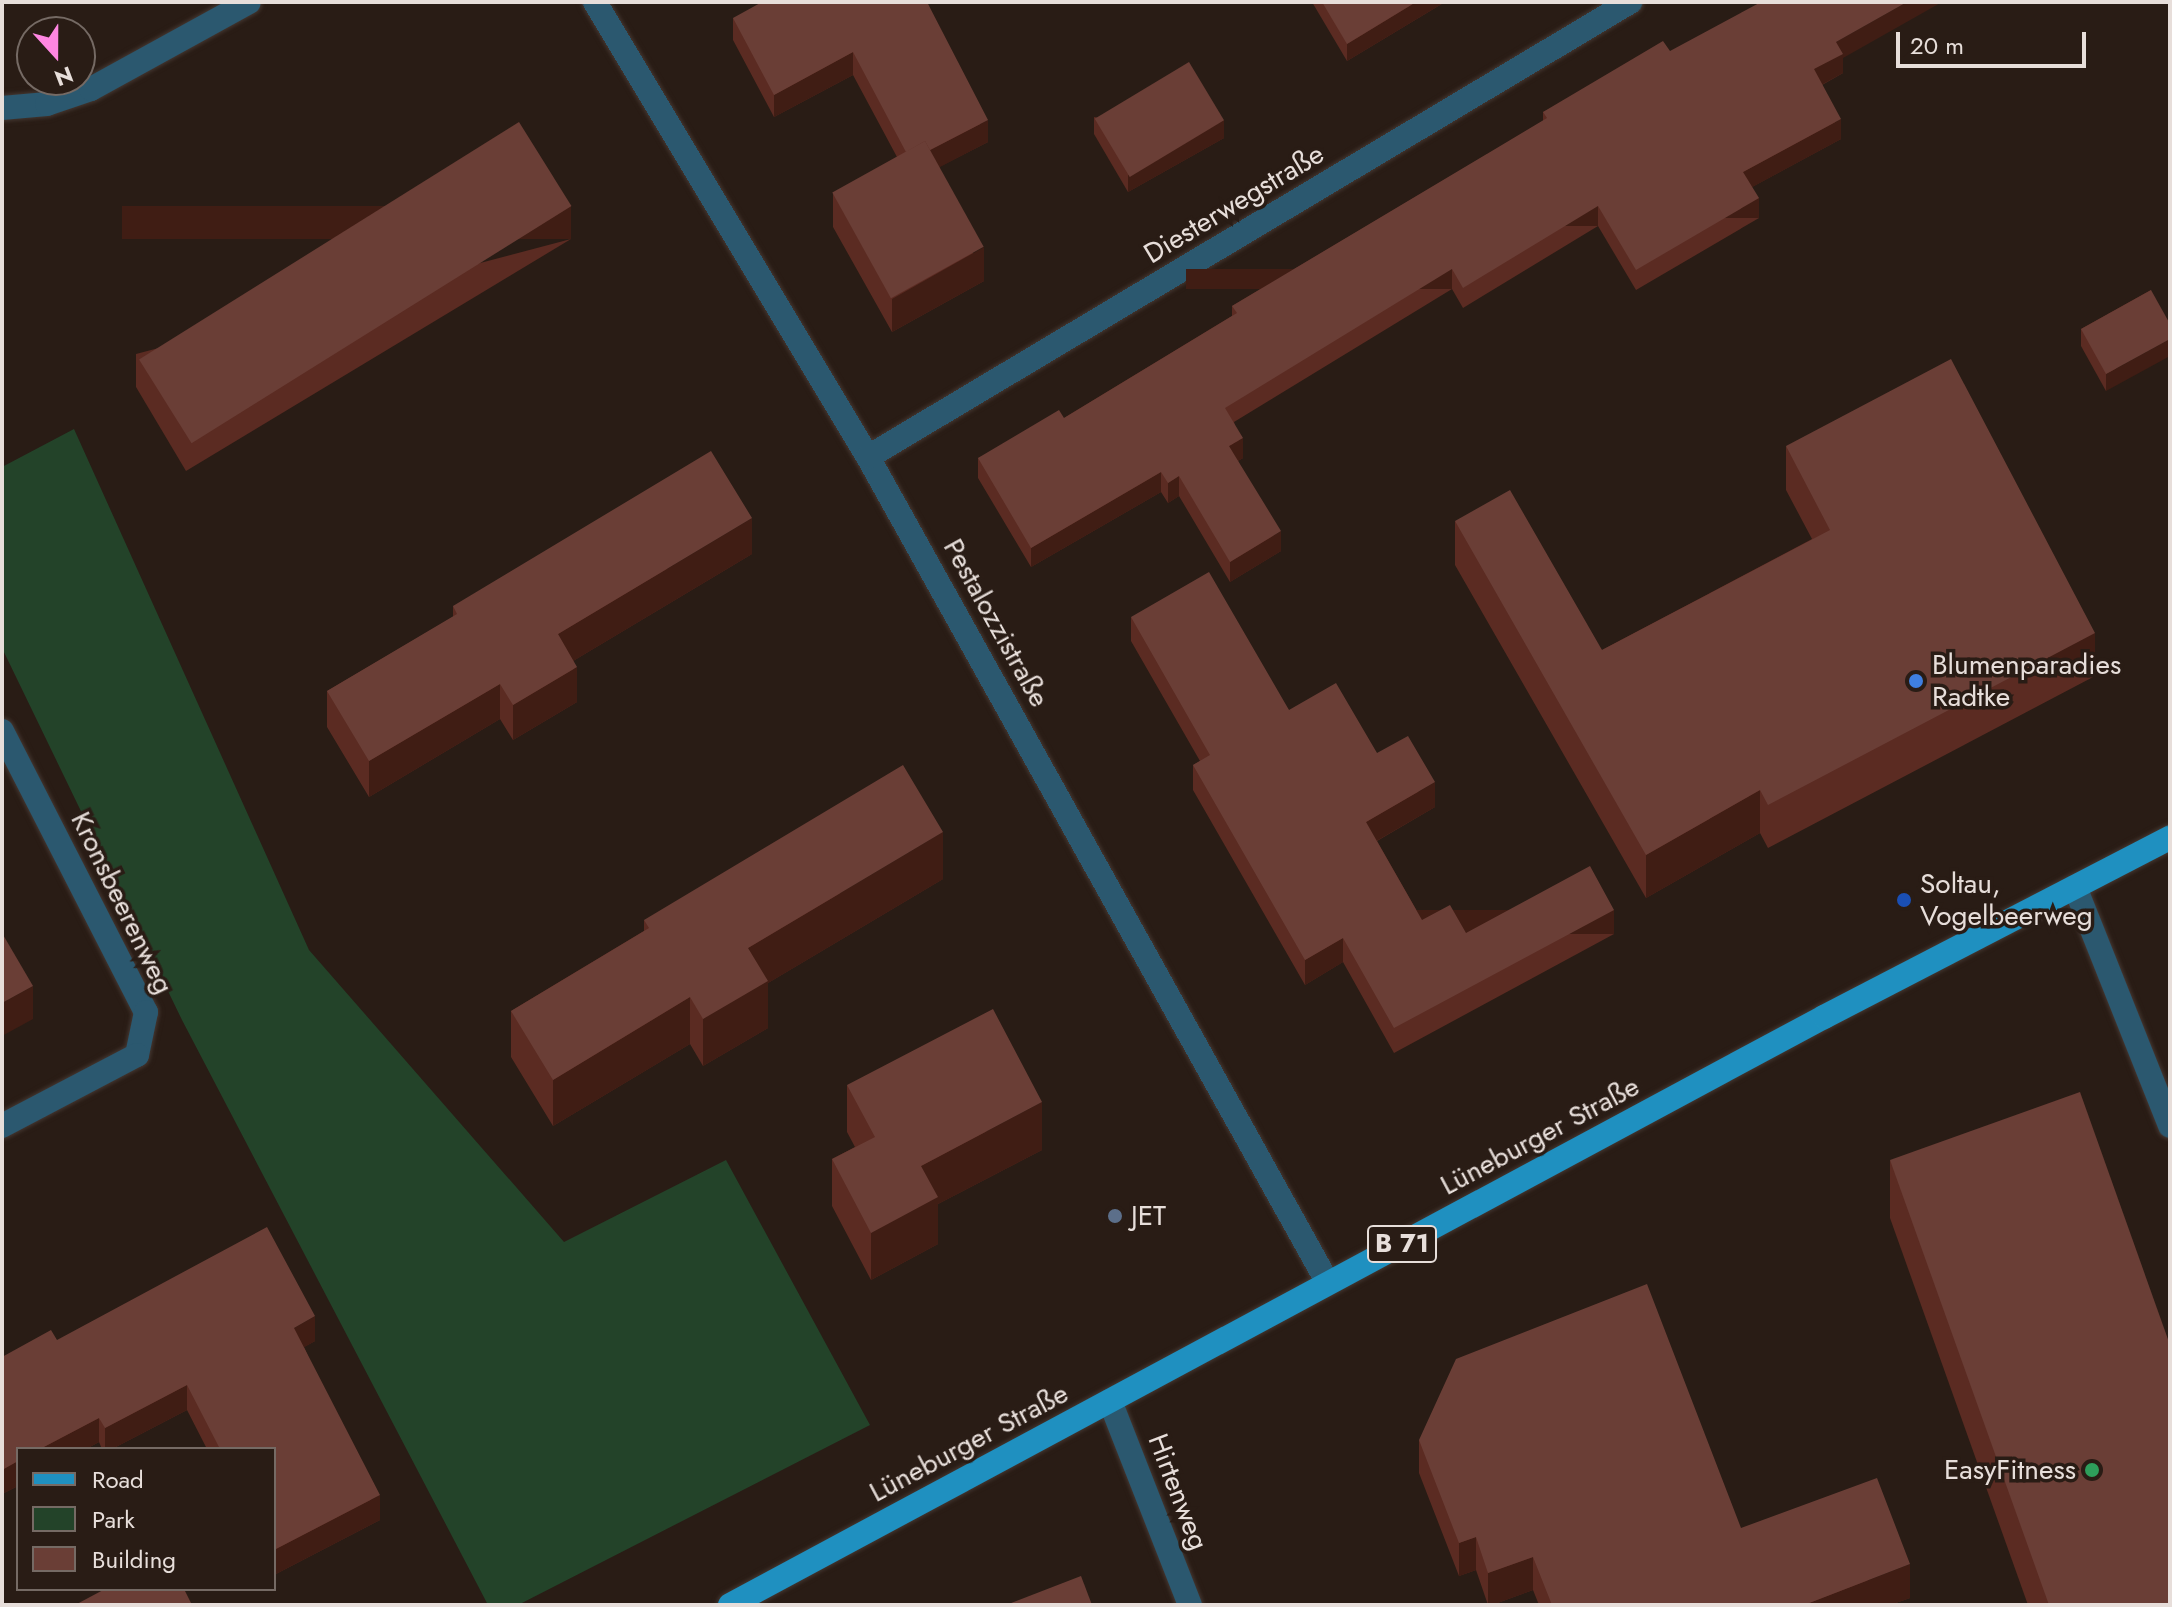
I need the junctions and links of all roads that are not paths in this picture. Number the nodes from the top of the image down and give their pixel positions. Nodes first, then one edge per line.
1 (249, 2) edge
2 (595, 2) edge
3 (1630, 2) edge
4 (2, 108) edge
5 (868, 457) junction
6 (2, 731) edge
7 (2170, 838) edge
8 (2075, 887) junction
9 (2, 1126) edge
10 (2170, 1126) edge
11 (1328, 1283) junction
12 (1110, 1401) junction
13 (730, 1605) edge
14 (1190, 1605) edge

1 - 4 street
2 - 5 street, Pestalozzistraße
3 - 5 street, Diesterwegstraße
5 - 11 street, Pestalozzistraße
6 - 9 street, Kronsbeerenweg
7 - 8 main road, Lüneburger Straße / B 71
8 - 10 street
8 - 11 main road, Lüneburger Straße / B 71
11 - 12 main road, Lüneburger Straße / B 71
12 - 13 main road, Lüneburger Straße / B 71
12 - 14 street, Hirtenweg

